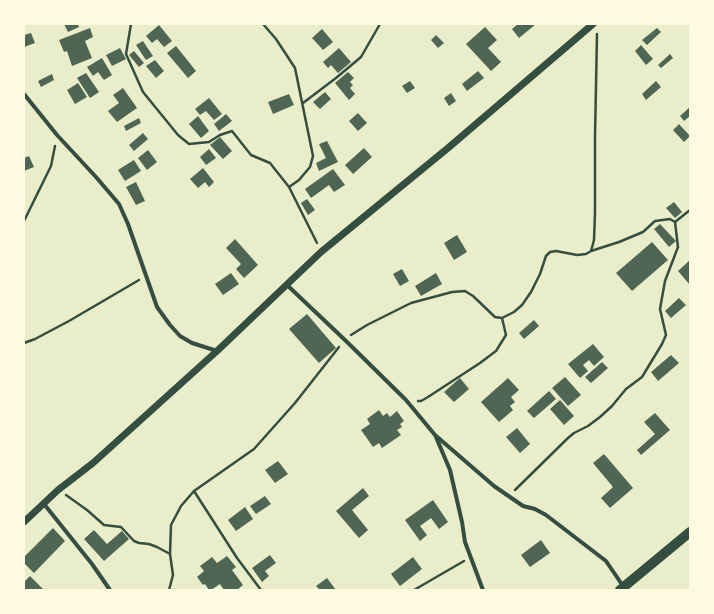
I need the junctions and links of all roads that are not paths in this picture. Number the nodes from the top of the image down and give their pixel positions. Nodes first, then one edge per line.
1 (593, 24) edge
2 (24, 94) edge
3 (287, 285) junction
4 (218, 351) junction
5 (435, 435) junction
6 (44, 504) junction
7 (24, 522) edge
8 (690, 532) edge
9 (622, 589) edge
10 (110, 590) edge
11 (483, 590) edge

1 - 3 street
2 - 4 street
3 - 4 street
3 - 5 street
4 - 6 street
5 - 9 street
5 - 11 street
6 - 7 street
6 - 10 street
8 - 9 highway

